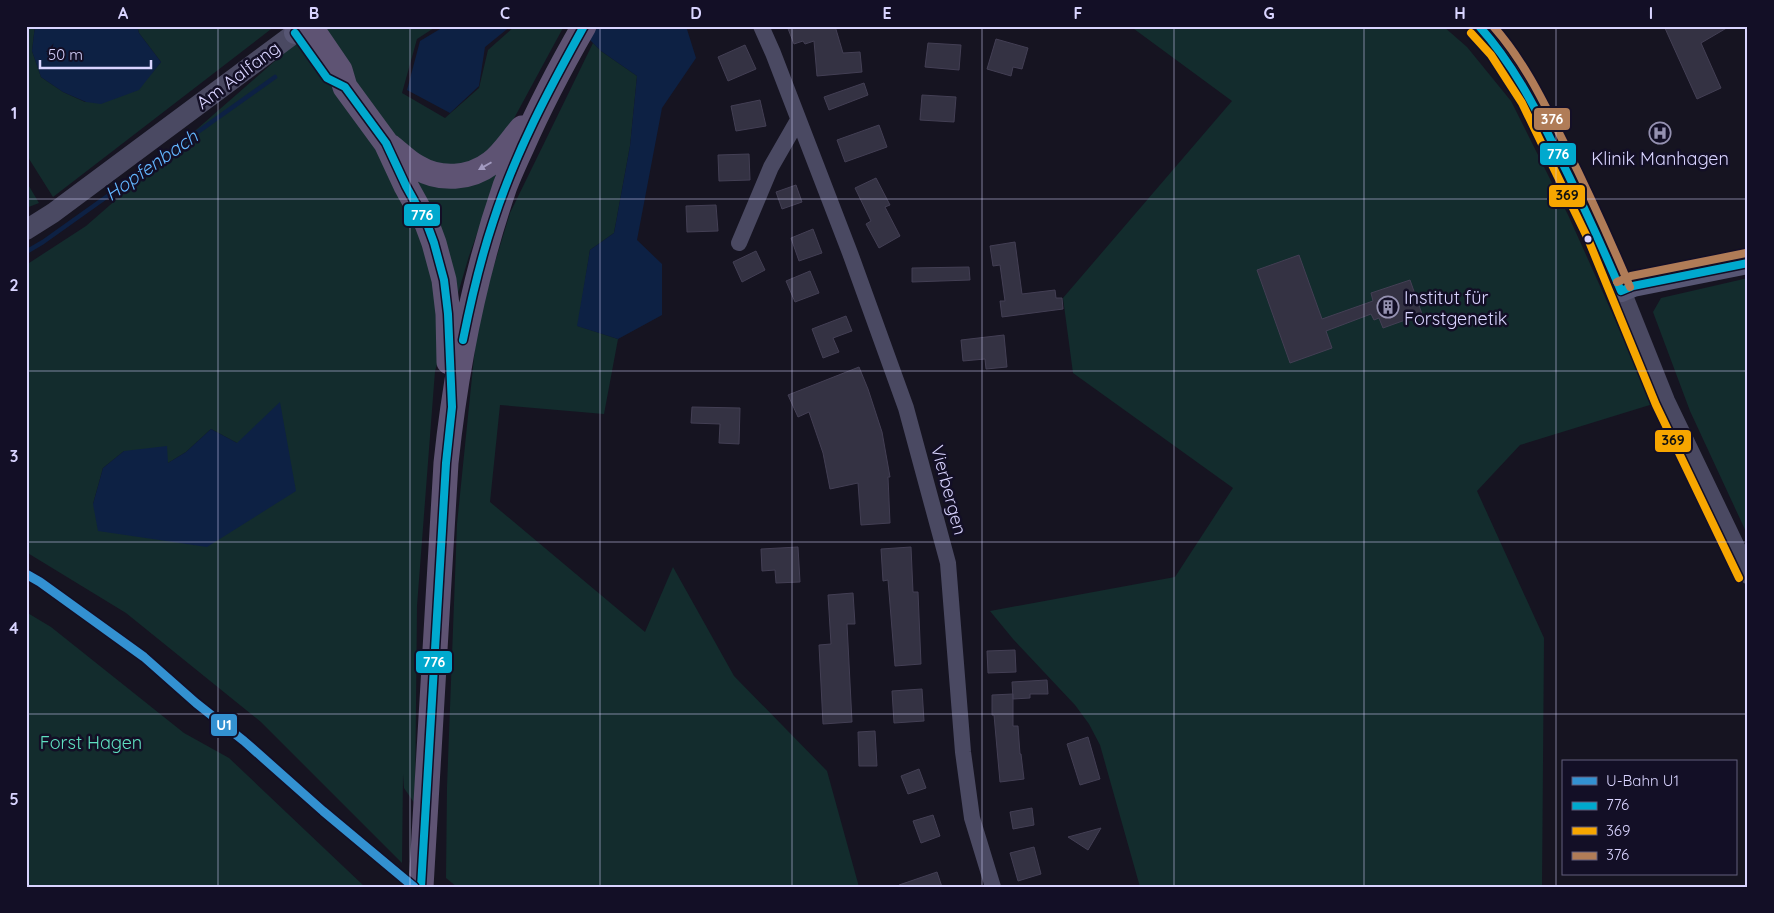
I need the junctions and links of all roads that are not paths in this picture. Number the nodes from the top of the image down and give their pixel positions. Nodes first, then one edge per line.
1 (584, 26) edge
2 (761, 26) edge
3 (1479, 26) edge
4 (303, 28) edge
5 (541, 104) junction
6 (798, 120) junction
7 (386, 143) junction
8 (26, 230) edge
9 (739, 243) dead end
10 (1748, 263) edge
11 (1621, 291) junction
12 (452, 407) junction
13 (1748, 574) edge
14 (421, 887) edge
15 (993, 887) edge

1 - 5 main road
2 - 6 street, Vierbergen
3 - 11 main road
4 - 7 main road
4 - 8 street, Am Aalfang
5 -> 7 main road
5 - 12 main road
6 - 9 street
6 - 15 street, Vierbergen
7 - 12 main road
10 - 11 main road
11 - 13 street
12 - 14 main road

